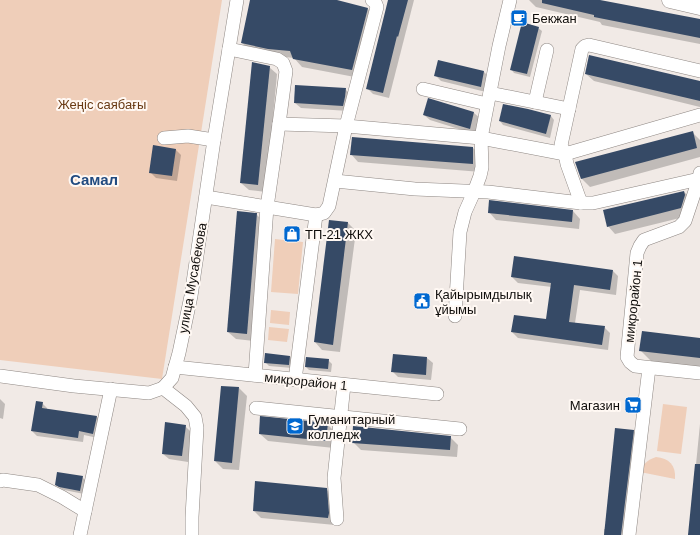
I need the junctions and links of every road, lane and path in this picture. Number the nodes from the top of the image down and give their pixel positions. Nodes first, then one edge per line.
1 (237, 0) edge
2 (372, 0) edge
3 (510, 0) edge
4 (670, 0) edge
5 (700, 7) edge
6 (229, 49) junction
7 (547, 50) dead end
8 (700, 71) edge
9 (423, 89) dead end
10 (489, 99) junction
11 (535, 102) junction
12 (569, 109) junction
13 (700, 115) edge
14 (278, 124) junction
15 (346, 126) junction
16 (164, 138) dead end
17 (481, 138) junction
18 (214, 140) junction
19 (565, 154) junction
20 (700, 176) edge
21 (335, 181) junction
22 (474, 192) junction
23 (206, 197) junction
24 (581, 203) junction
25 (267, 206) junction
26 (316, 215) junction
27 (455, 316) dead end
28 (175, 367) junction
29 (649, 368) junction
30 (700, 373) edge
31 (255, 375) junction
32 (0, 376) edge
33 (295, 380) junction
34 (344, 385) junction
35 (163, 388) junction
36 (111, 389) junction
37 (437, 394) dead end
38 (256, 408) dead end
39 (341, 416) junction
40 (460, 429) dead end
41 (0, 481) edge
42 (85, 511) junction
43 (337, 519) dead end
44 (80, 535) edge
45 (192, 535) edge
46 (629, 535) edge

1 - 6 street, улица Мусабекова
2 - 15 street
3 - 10 street
4 - 5 main road
6 - 14 street
6 - 18 street, улица Мусабекова
7 - 11 street
8 - 12 street
9 - 10 street
10 - 11 street
10 - 17 street
11 - 12 street
12 - 19 street
13 - 19 street
14 - 15 street
14 - 25 street
15 - 17 street
15 - 21 street
16 - 18 street
17 - 19 street
17 - 22 street
18 - 23 street, улица Мусабекова
19 - 24 street
20 - 24 street
20 - 29 street, микрорайон 1
21 - 22 street
21 - 26 street
22 - 24 street
22 - 27 street
23 - 25 street
23 - 28 street, улица Мусабекова
25 - 26 street
25 - 31 street
26 - 33 street
28 - 31 street, микрорайон 1
28 - 35 street, улица Мусабекова
29 - 30 street, микрорайон 1
29 - 46 street
31 - 33 street, микрорайон 1
32 - 36 street
33 - 34 street, микрорайон 1
34 - 37 street, микрорайон 1
34 - 39 street
35 - 36 street
35 - 45 street
36 - 42 street
38 - 39 street
39 - 40 street
39 - 43 street
41 - 42 street
42 - 44 street

